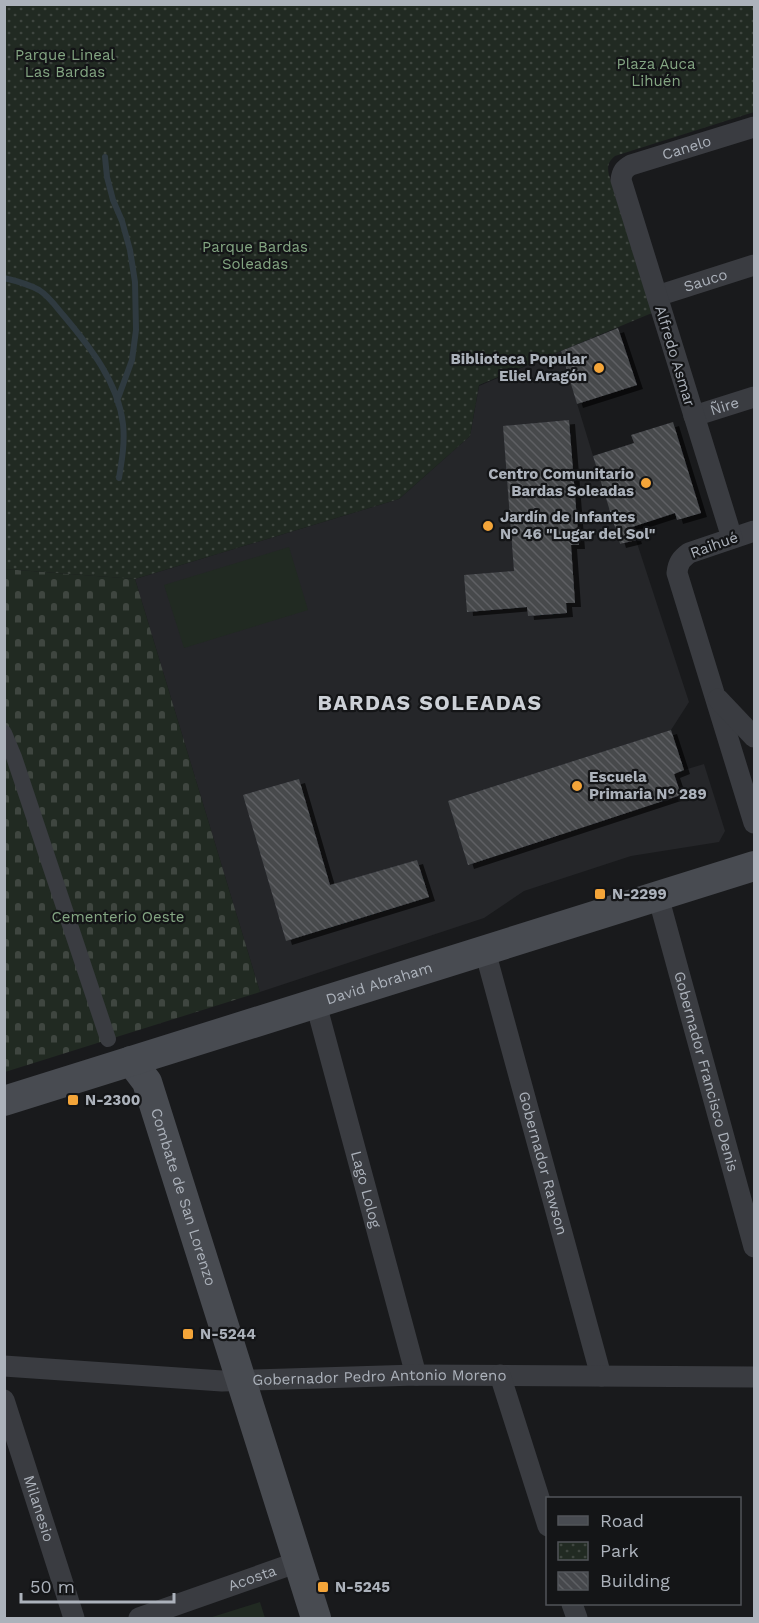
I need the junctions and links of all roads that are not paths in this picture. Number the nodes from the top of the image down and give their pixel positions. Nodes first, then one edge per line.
1 (754, 127) edge
2 (622, 173) joint
3 (754, 265) edge
4 (657, 296) junction
5 (754, 398) edge
6 (694, 416) junction
7 (754, 531) edge
8 (732, 538) junction
9 (716, 697) junction
10 (4, 733) edge
11 (754, 737) edge
12 (9, 759) edge
13 (754, 823) edge
14 (754, 866) edge
15 (658, 896) junction
16 (485, 951) junction
17 (316, 1004) junction
18 (108, 1039) dead end
19 (131, 1061) junction
20 (4, 1101) edge
21 (754, 1247) edge
22 (4, 1366) edge
23 (500, 1375) junction
24 (416, 1376) junction
25 (601, 1376) junction
26 (754, 1377) edge
27 (231, 1380) junction
28 (4, 1400) edge
29 (546, 1520) edge
30 (289, 1565) junction
31 (74, 1618) edge
32 (139, 1618) edge
33 (297, 1618) edge
34 (316, 1618) edge

1 - 2 street, Canelo
2 - 4 street, Alfredo Asmar
3 - 4 street, Sauco
4 - 6 street, Alfredo Asmar
5 - 6 street, Ñire
6 - 8 street, Alfredo Asmar
7 - 8 street, Raihué
8 - 9 street, Raihué
9 - 11 street
9 - 13 street
10 - 12 street
12 - 18 street
14 - 15 main road, David Abraham
15 - 16 main road, David Abraham
15 - 21 street, Gobernador Francisco Denis
16 - 17 main road, David Abraham
16 - 25 street, Gobernador Rawson
17 - 19 main road, David Abraham
17 - 24 street, Lago Lolog
19 - 20 main road, David Abraham
19 - 27 main road, Combate de San Lorenzo
22 - 27 street, Gobernador Pedro Antonio Moreno
23 - 24 street, Gobernador Pedro Antonio Moreno
23 - 25 street, Gobernador Pedro Antonio Moreno
23 - 29 street
24 - 27 street, Gobernador Pedro Antonio Moreno
25 - 26 street, Gobernador Pedro Antonio Moreno
27 - 30 main road, Combate de San Lorenzo
28 - 31 street, Milanesio
30 - 32 street, Acosta
30 - 33 main road, Combate de San Lorenzo
30 - 34 main road, Combate de San Lorenzo

